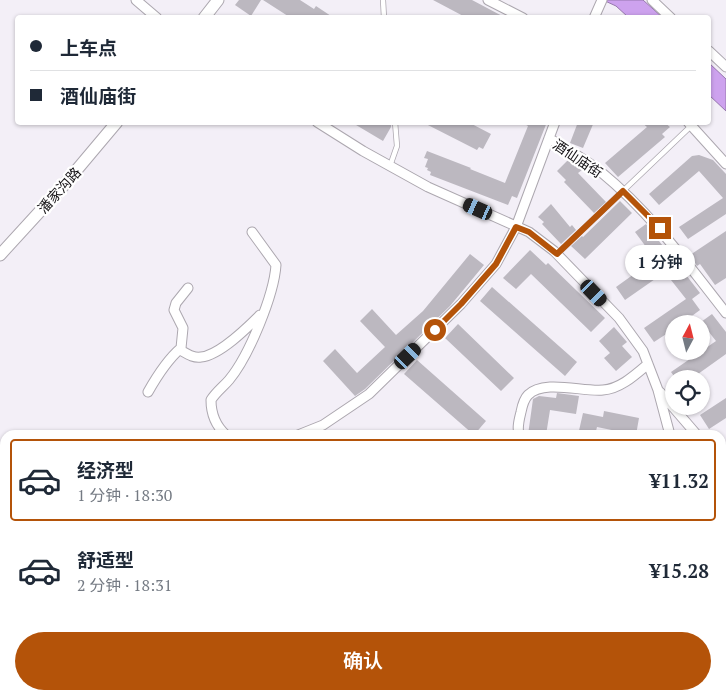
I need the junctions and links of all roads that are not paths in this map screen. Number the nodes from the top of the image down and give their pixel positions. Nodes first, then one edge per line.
1 (136, 0) edge
2 (218, 0) edge
3 (382, 0) edge
4 (488, 0) edge
5 (652, 0) edge
6 (602, 1) edge
7 (154, 15) edge
8 (206, 15) edge
9 (384, 15) edge
10 (516, 15) edge
11 (595, 15) edge
12 (668, 15) edge
13 (711, 54) edge
14 (726, 67) edge
15 (115, 125) edge
16 (321, 125) edge
17 (395, 125) edge
18 (554, 125) edge
19 (688, 125) edge
20 (690, 125) edge
21 (549, 138) junction
22 (726, 164) edge
23 (390, 166) junction
24 (623, 191) junction
25 (516, 227) junction
26 (252, 232) dead end
27 (557, 254) junction
28 (0, 255) edge
29 (188, 288) dead end
30 (263, 312) junction
31 (726, 313) edge
32 (181, 348) junction
33 (648, 364) junction
34 (658, 390) junction
35 (148, 392) dead end
36 (220, 430) edge
37 (310, 430) edge
38 (518, 430) edge
39 (669, 430) edge
40 (693, 430) edge

1 - 7 street
2 - 8 street
3 - 9 lane
4 - 10 street
5 - 12 street
6 - 11 street
13 - 14 street
15 - 28 street, 潘家沟路
16 - 23 street
17 - 23 lane
18 - 21 street
19 - 24 lane
20 - 22 street
21 - 24 street, 酒仙庙街
21 - 25 street
23 - 25 street
24 - 27 lane
24 - 31 street, 酒仙庙街
25 - 27 street
25 - 37 street
26 - 30 street
27 - 33 street
29 - 32 street
30 - 32 street
30 - 36 street
32 - 35 street
33 - 34 street
33 - 38 street
34 - 39 street
34 - 40 street

